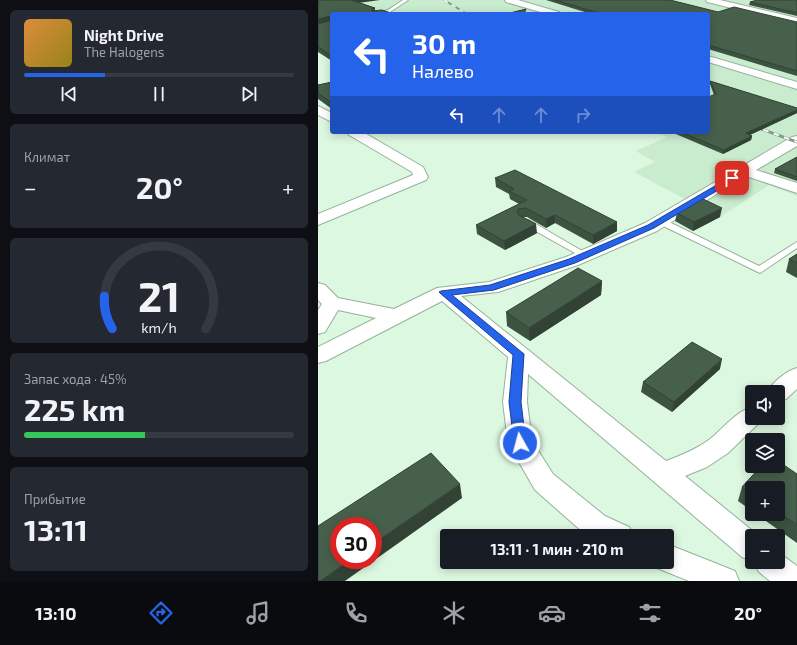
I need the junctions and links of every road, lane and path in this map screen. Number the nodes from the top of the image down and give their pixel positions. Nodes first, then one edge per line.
1 (406, 0) edge
2 (510, 0) edge
3 (710, 0) edge
4 (385, 12) edge
5 (549, 12) edge
6 (797, 22) edge
7 (710, 60) edge
8 (797, 86) edge
9 (318, 110) edge
10 (330, 117) edge
11 (357, 134) edge
12 (797, 140) edge
13 (744, 171) junction
14 (797, 188) edge
15 (318, 220) edge
16 (523, 220) edge
17 (660, 221) junction
18 (797, 244) edge
19 (585, 256) junction
20 (318, 289) edge
21 (444, 292) junction
22 (332, 303) junction
23 (397, 316) junction
24 (318, 327) edge
25 (518, 354) junction
26 (318, 356) edge
27 (797, 376) edge
28 (785, 387) edge
29 (745, 422) edge
30 (663, 474) junction
31 (604, 529) edge
32 (745, 542) edge
33 (674, 561) edge
34 (777, 569) edge
35 (724, 581) edge
36 (792, 581) edge

1 - 4 lane
2 - 5 street
3 - 6 street
7 - 8 street
9 - 10 street
11 - 15 street
12 - 13 street
13 - 14 street
13 - 17 street
16 - 19 lane
17 - 18 lane
17 - 19 street
19 - 21 street
20 - 22 street
21 - 23 street
21 - 25 street
22 - 23 street
22 - 24 street
23 - 26 street
25 - 30 street
25 - 31 street
27 - 28 street
29 - 30 street
30 - 32 street
33 - 35 street
34 - 36 street

